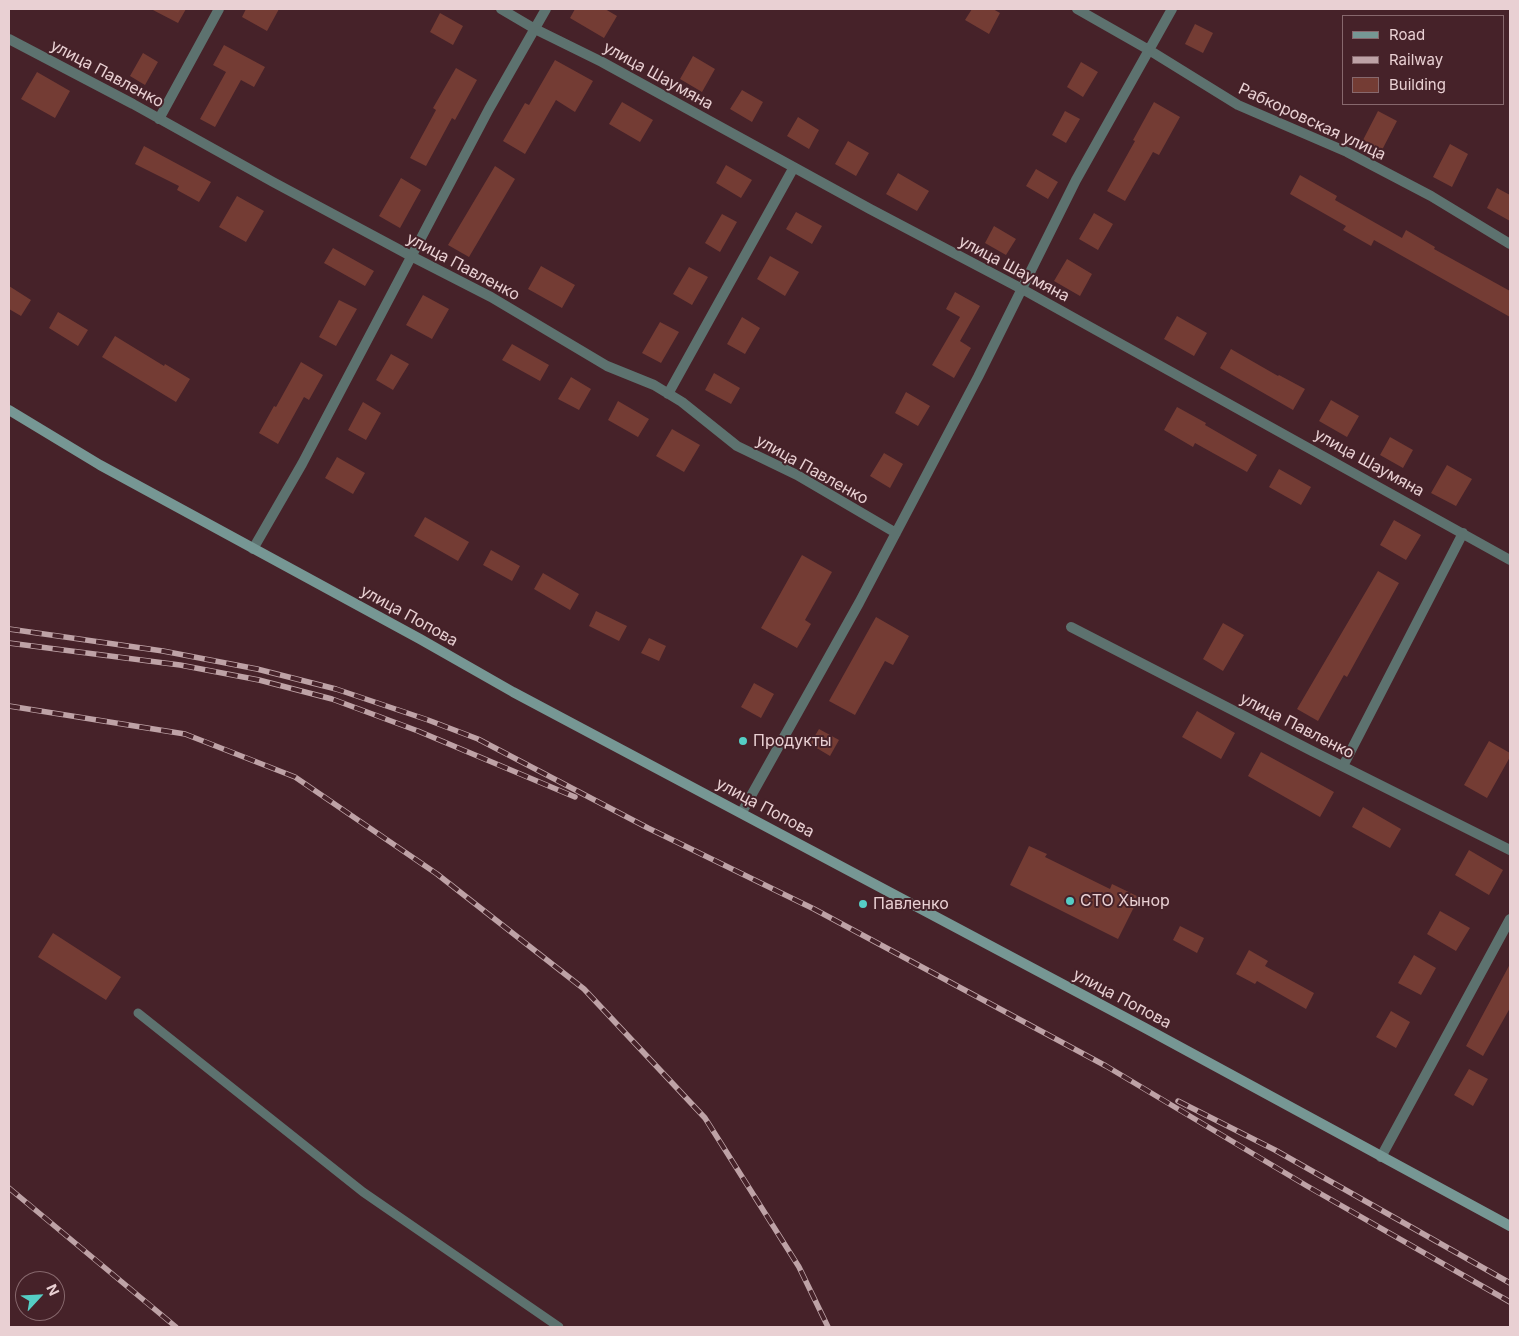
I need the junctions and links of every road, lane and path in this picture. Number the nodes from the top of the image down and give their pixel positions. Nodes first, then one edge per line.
1 (219, 9) edge
2 (501, 9) edge
3 (546, 9) edge
4 (1077, 9) edge
5 (1172, 9) edge
6 (535, 29) junction
7 (9, 39) edge
8 (1150, 50) junction
9 (160, 119) junction
10 (794, 167) junction
11 (1510, 244) edge
12 (411, 256) junction
13 (1022, 289) junction
14 (668, 394) junction
15 (9, 410) edge
16 (896, 533) junction
17 (1463, 533) junction
18 (254, 549) junction
19 (1510, 560) edge
20 (1071, 627) dead end
21 (1343, 766) junction
22 (742, 812) junction
23 (1510, 850) edge
24 (1510, 919) edge
25 (138, 1013) dead end
26 (1381, 1157) junction
27 (1510, 1226) edge
28 (558, 1327) edge

1 - 9 street
2 - 6 street, улица Шаумяна
3 - 6 street
4 - 8 street, Рабкоровская улица
5 - 8 street
6 - 10 street, улица Шаумяна
6 - 12 street
7 - 9 street, улица Павленко
8 - 11 street, Рабкоровская улица
8 - 13 street
9 - 12 street, улица Павленко
10 - 13 street, улица Шаумяна
10 - 14 street
12 - 14 street, улица Павленко
12 - 18 street
13 - 16 street
13 - 17 street, улица Шаумяна
14 - 16 street, улица Павленко
15 - 18 main road, улица Попова
16 - 22 street
17 - 19 street, улица Шаумяна
17 - 21 street
18 - 22 main road, улица Попова
20 - 21 street, улица Павленко
21 - 23 street, улица Павленко
22 - 26 main road, улица Попова
24 - 26 street
25 - 28 lane
26 - 27 main road, улица Попова

